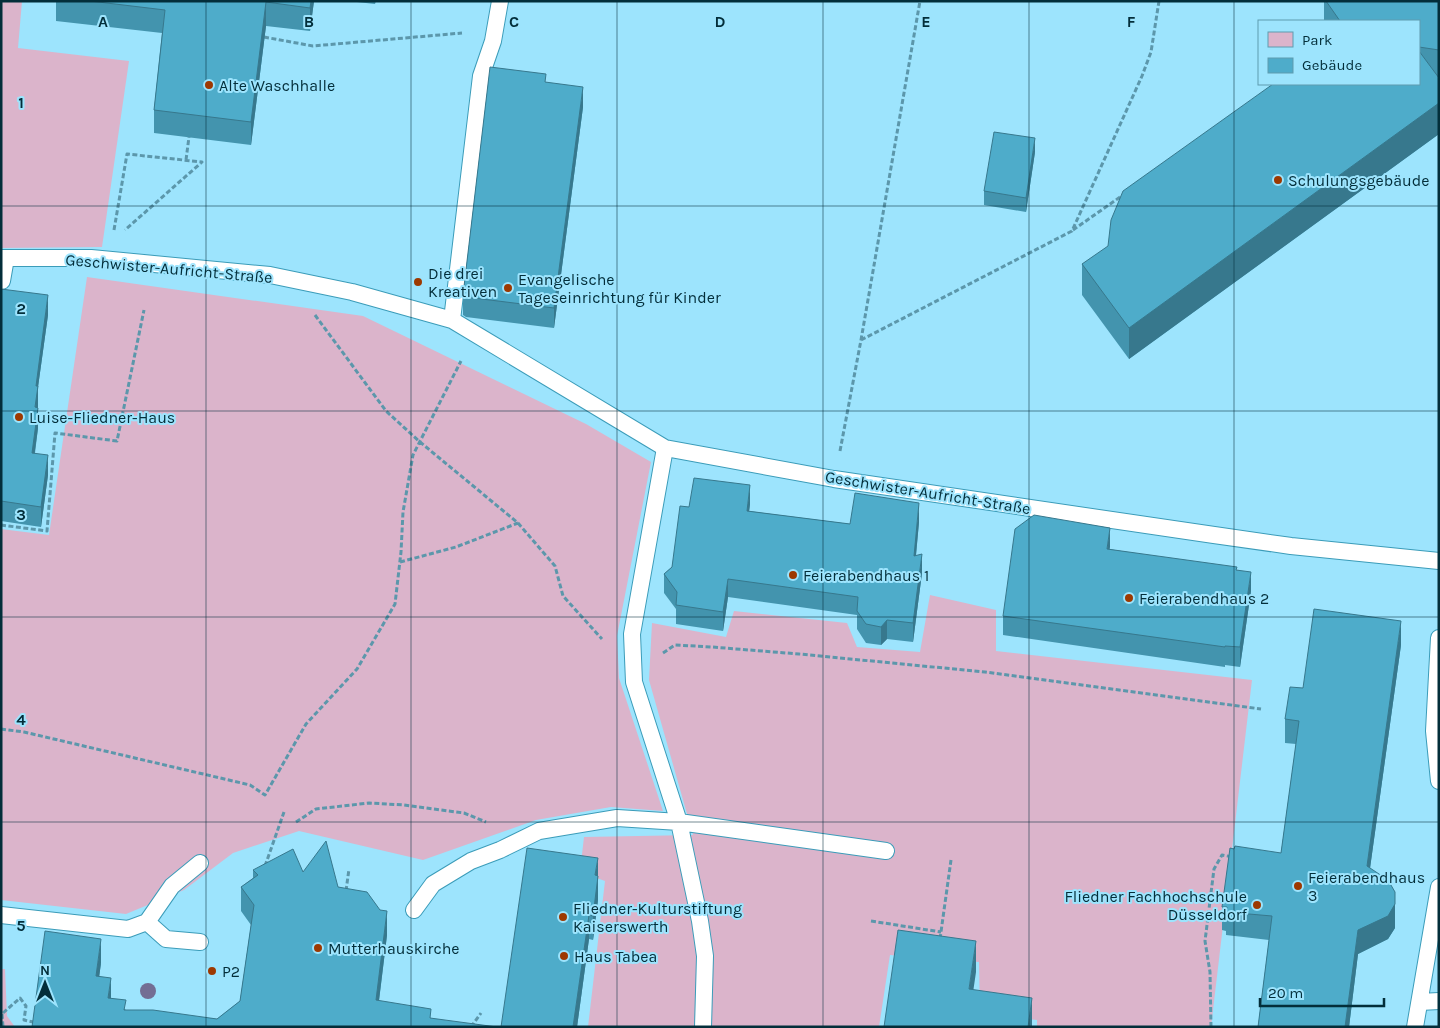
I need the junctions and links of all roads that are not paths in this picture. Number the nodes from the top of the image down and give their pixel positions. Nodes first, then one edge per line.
1 (500, 1) edge
2 (3, 258) edge
3 (2, 281) edge
4 (452, 320) junction
5 (665, 448) junction
6 (1439, 561) edge
7 (1439, 638) edge
8 (1439, 781) edge
9 (679, 822) junction
10 (886, 851) dead end
11 (200, 863) dead end
12 (1439, 887) edge
13 (414, 910) dead end
14 (1, 915) edge
15 (147, 922) junction
16 (200, 942) dead end
17 (1439, 1000) edge
18 (1420, 1002) junction
19 (703, 1027) edge
20 (1415, 1027) edge

1 - 4 lane
2 - 3 lane
2 - 4 lane, Geschwister-Aufricht-Straße
4 - 5 lane, Geschwister-Aufricht-Straße
5 - 6 lane, Geschwister-Aufricht-Straße
5 - 9 lane
7 - 8 lane
9 - 10 lane
9 - 13 lane
9 - 19 lane
11 - 15 lane
12 - 18 lane
14 - 15 lane
15 - 16 lane
17 - 18 lane
18 - 20 lane

